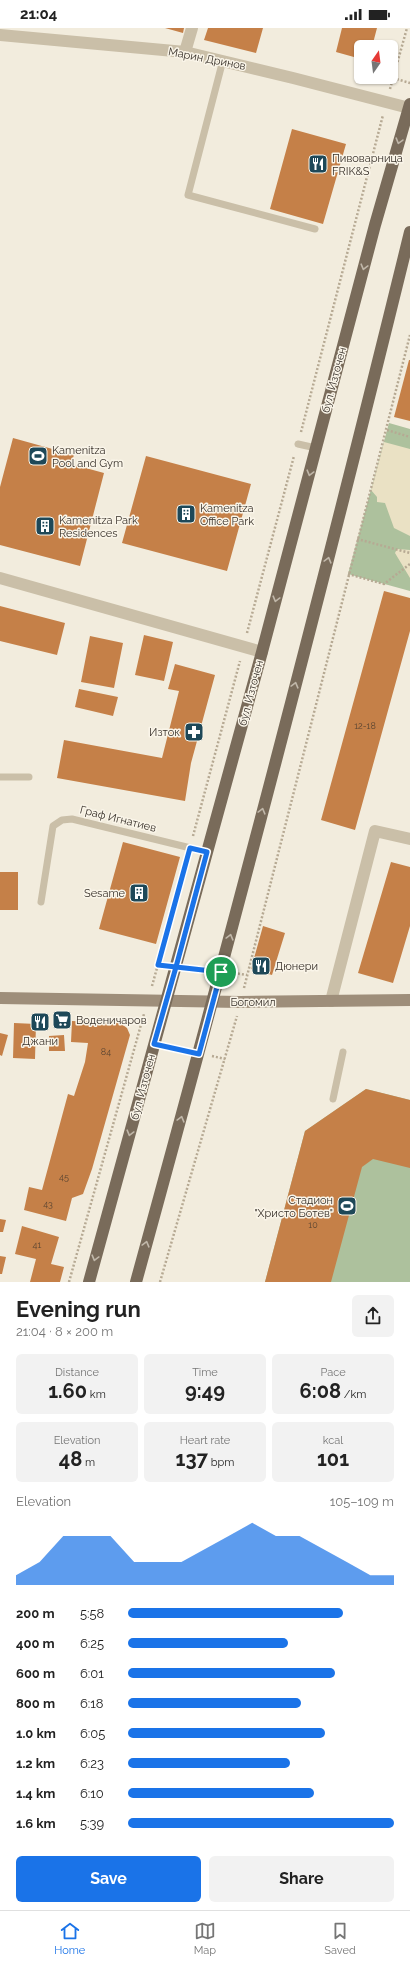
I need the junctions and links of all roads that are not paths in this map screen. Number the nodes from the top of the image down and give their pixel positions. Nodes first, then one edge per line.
1 (192, 28) edge
2 (0, 36) edge
3 (185, 52) junction
4 (223, 60) junction
5 (409, 106) edge
6 (315, 229) dead end
7 (410, 232) edge
8 (298, 444) road end
9 (316, 448) junction
10 (0, 578) edge
11 (262, 652) junction
12 (0, 777) edge
13 (29, 777) dead end
14 (410, 839) edge
15 (207, 852) junction
16 (41, 902) dead end
17 (0, 998) edge
18 (410, 1000) edge
19 (166, 1001) junction
20 (331, 1001) junction
21 (213, 1002) junction
22 (343, 1052) dead end
23 (333, 1099) dead end
24 (89, 1282) edge
25 (136, 1282) edge

1 - 3 street
2 - 3 street, Марин Дринов
3 - 4 street, Марин Дринов
4 - 5 street, Марин Дринов
4 - 6 lane
5 -> 9 main road, бул. Източен
21 -> 7 main road
8 - 9 lane
9 -> 11 main road, бул. Източен
10 - 11 street
11 - 15 main road, бул. Източен
12 - 13 lane
14 - 20 street
15 - 16 lane, Граф Игнатиев
15 - 19 main road, бул. Източен
17 - 19 street, Богомил
18 - 20 street, Богомил
19 - 21 street, Богомил
19 -> 24 main road, бул. Източен
20 - 21 street, Богомил
25 -> 21 main road
22 - 23 lane

